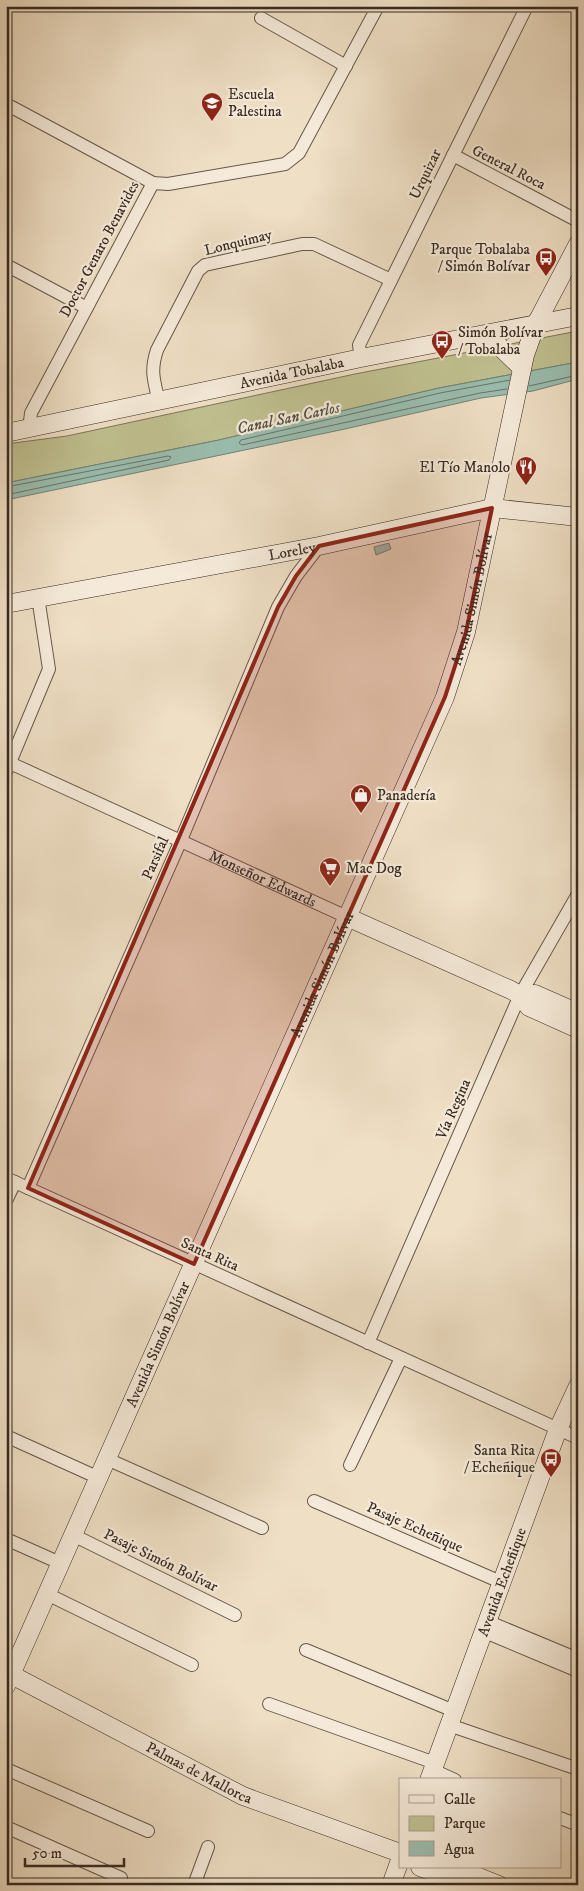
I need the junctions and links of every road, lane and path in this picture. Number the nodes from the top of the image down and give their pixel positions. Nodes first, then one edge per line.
1 (378, 6) edge
2 (527, 6) edge
3 (261, 18) dead end
4 (346, 66) junction
5 (6, 104) edge
6 (453, 156) junction
7 (153, 183) junction
8 (578, 221) edge
9 (578, 244) edge
10 (6, 266) edge
11 (391, 280) junction
12 (85, 307) junction
13 (578, 316) edge
14 (536, 324) junction
15 (481, 336) junction
16 (361, 358) junction
17 (522, 371) junction
18 (160, 402) junction
19 (29, 429) junction
20 (6, 433) edge
21 (492, 508) junction
22 (578, 517) edge
23 (319, 546) junction
24 (38, 598) junction
25 (6, 604) edge
26 (8, 766) edge
27 (181, 840) junction
28 (578, 894) edge
29 (347, 917) junction
30 (520, 995) junction
31 (578, 1014) edge
32 (578, 1030) edge
33 (10, 1180) edge
34 (28, 1188) junction
35 (6, 1201) edge
36 (194, 1264) junction
37 (368, 1343) junction
38 (402, 1358) junction
39 (578, 1386) edge
40 (558, 1429) junction
41 (6, 1436) edge
42 (578, 1438) edge
43 (107, 1459) junction
44 (350, 1466) dead end
45 (99, 1478) junction
46 (314, 1501) dead end
47 (262, 1528) dead end
48 (73, 1535) junction
49 (6, 1539) edge
50 (60, 1564) junction
51 (503, 1583) junction
52 (47, 1594) junction
53 (235, 1615) dead end
54 (487, 1627) junction
55 (306, 1650) dead end
56 (578, 1659) edge
57 (192, 1666) dead end
58 (578, 1672) edge
59 (8, 1678) edge
60 (269, 1704) dead end
61 (452, 1718) junction
62 (6, 1769) edge
63 (578, 1769) edge
64 (432, 1771) edge
65 (450, 1778) edge
66 (562, 1819) edge
67 (578, 1825) edge
68 (6, 1827) edge
69 (148, 1832) dead end
70 (208, 1848) dead end
71 (399, 1853) edge
72 (399, 1863) edge
73 (423, 1868) edge
74 (457, 1868) edge
75 (122, 1878) dead end
76 (194, 1885) edge
77 (391, 1885) edge
78 (468, 1885) edge
79 (500, 1885) edge

1 - 4 street, Doctor Genaro Benavides
2 - 6 street, Urquizar
3 - 4 street
4 - 7 street, Doctor Genaro Benavides
5 - 7 street
6 - 8 street, General Roca
6 - 11 street, Urquizar
7 - 12 street, Doctor Genaro Benavides
9 - 14 street, Avenida Simón Bolívar
10 - 12 street
11 - 16 street, Urquizar
11 - 18 street, Lonquimay
12 - 19 street, Doctor Genaro Benavides
13 - 14 street, Avenida Tobalaba
14 - 15 street, Avenida Tobalaba
14 - 17 street, Avenida Simón Bolívar
15 - 16 street, Avenida Tobalaba
15 - 17 street
16 - 18 street, Avenida Tobalaba
17 - 21 street, Avenida Simón Bolívar
18 - 19 street, Avenida Tobalaba
19 - 20 street, Avenida Tobalaba
21 - 22 street, Loreley
21 - 23 street, Loreley
21 - 29 street, Avenida Simón Bolívar
23 - 24 street, Loreley
23 - 27 street, Parsifal
24 - 25 street, Loreley
24 - 26 street
26 - 27 street, Monseñor Edwards
27 - 29 street, Monseñor Edwards
27 - 34 street, Parsifal
28 - 30 street, Vía Regina
29 - 30 street, Monseñor Edwards
29 - 36 street, Avenida Simón Bolívar
30 - 31 street, Monseñor Edwards
30 - 32 street, Monseñor Edwards
30 - 37 street, Vía Regina
33 - 34 street, Santa Rita
33 - 35 street
34 - 36 street, Santa Rita
36 - 37 street, Santa Rita
36 - 43 street, Avenida Simón Bolívar
37 - 38 street, Santa Rita
38 - 40 street, Santa Rita
38 - 44 street
39 - 40 street, Avenida Echeñique
40 - 42 street, Santa Rita
40 - 51 street, Avenida Echeñique
41 - 45 street
43 - 45 street, Avenida Simón Bolívar
43 - 47 street
45 - 48 street, Avenida Simón Bolívar
46 - 51 street, Pasaje Echeñique
48 - 50 street, Avenida Simón Bolívar
48 - 53 street, Pasaje Simón Bolívar
49 - 50 street
50 - 52 street, Avenida Simón Bolívar
51 - 54 street, Avenida Echeñique
52 - 57 street
52 - 59 street, Avenida Simón Bolívar
54 - 56 street
54 - 58 street
54 - 61 street, Avenida Echeñique
55 - 61 street
59 - 71 street, Palmas de Mallorca
60 - 64 street
61 - 63 street
61 - 64 street, Avenida Echeñique
62 - 69 street
64 - 65 street
66 - 67 street
68 - 75 street
70 - 76 street
72 - 77 street
73 - 78 street
74 - 79 street

